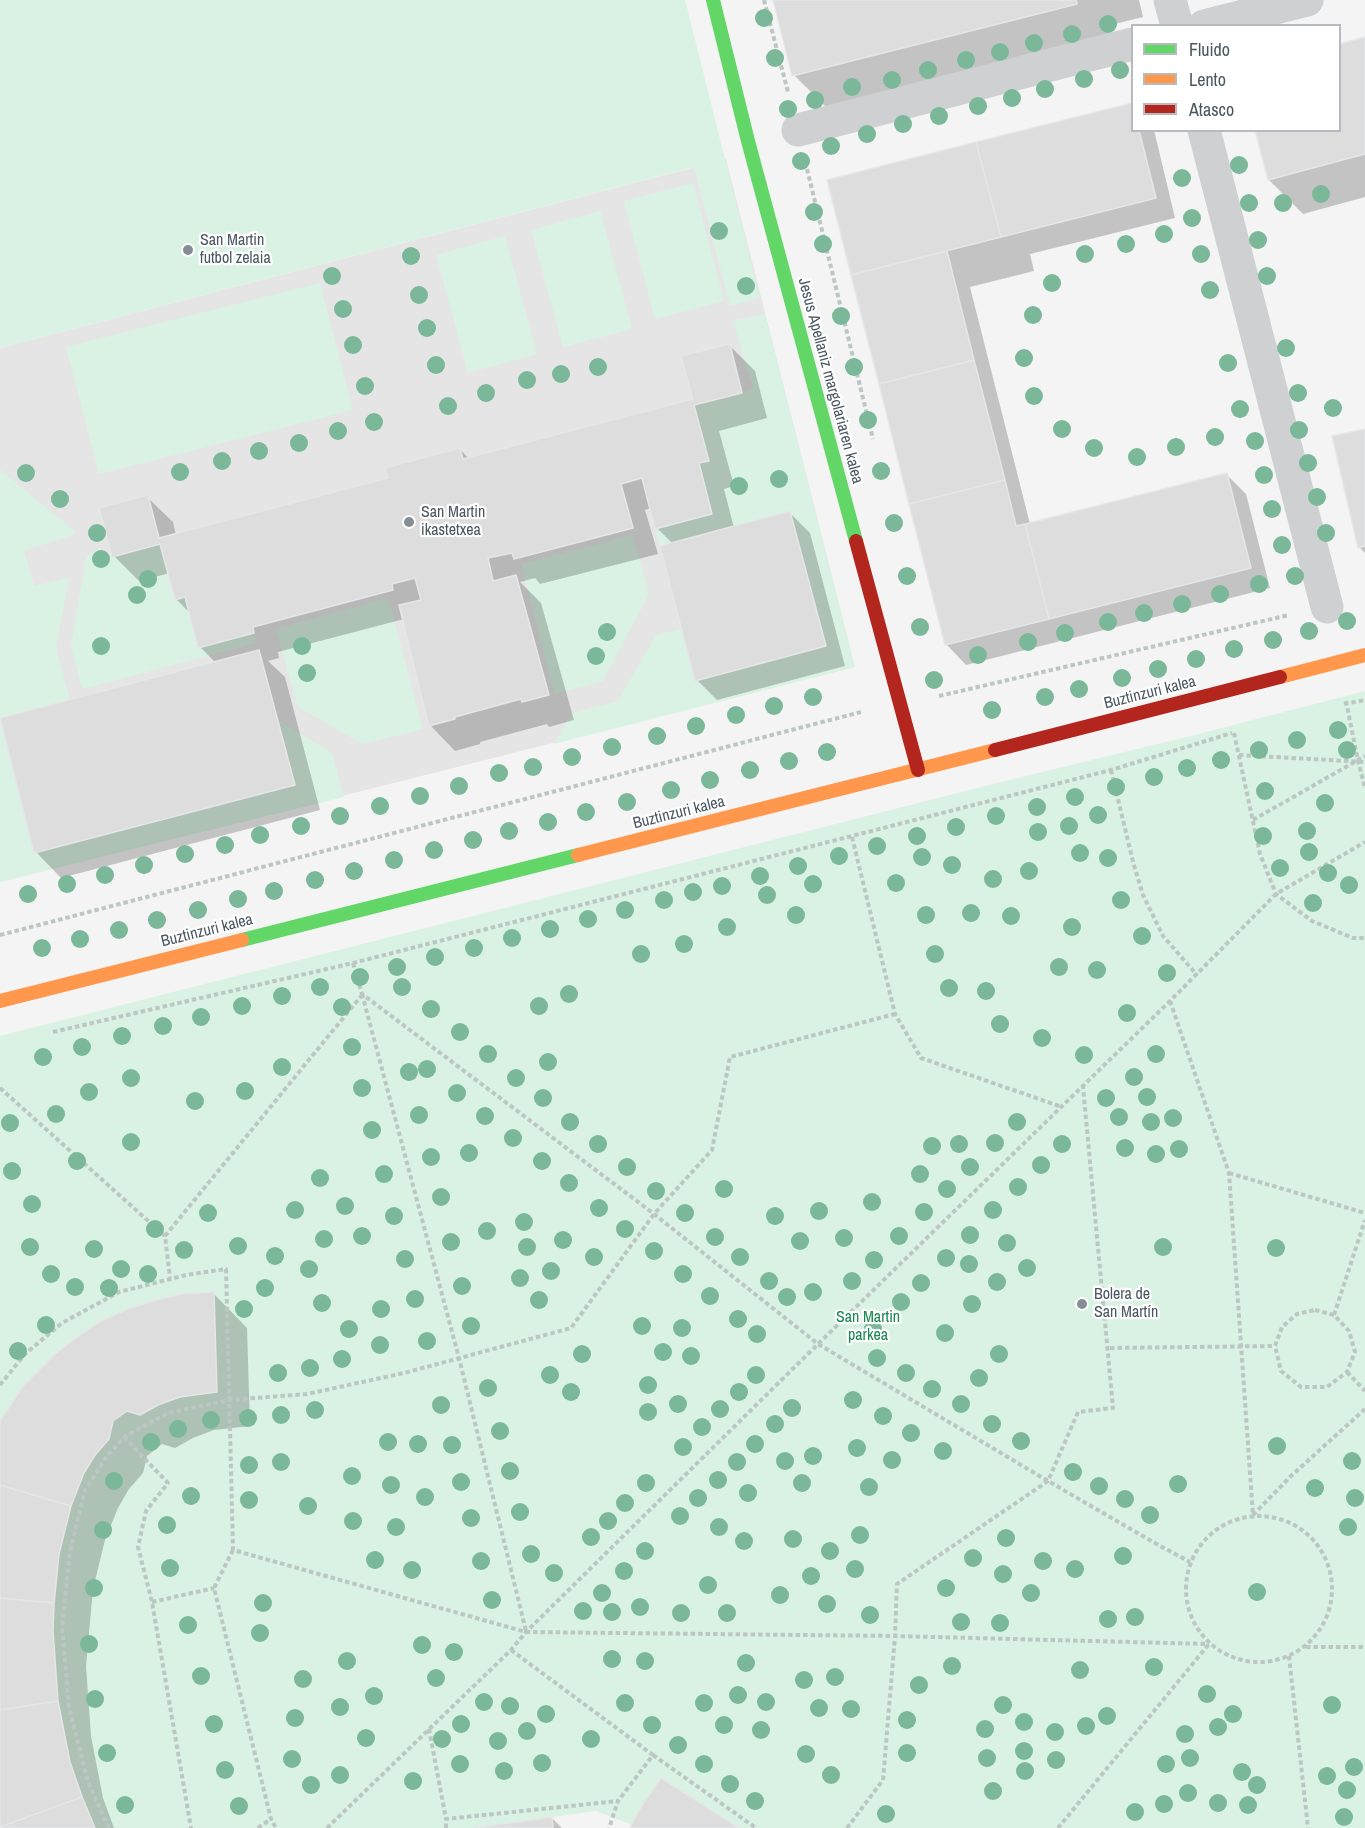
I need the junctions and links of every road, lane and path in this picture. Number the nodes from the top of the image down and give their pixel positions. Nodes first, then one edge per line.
1 (713, 0) edge
2 (764, 0) edge
3 (1170, 0) edge
4 (1307, 0) edge
5 (1176, 24) edge
6 (1212, 24) edge
7 (1131, 44) edge
8 (798, 130) junction
9 (1205, 132) edge
10 (874, 442) dead end
11 (1327, 607) joint
12 (1365, 655) edge
13 (1365, 700) edge
14 (900, 703) junction
15 (1347, 704) junction
16 (1336, 707) dead end
17 (1245, 730) dead end
18 (1234, 733) junction
19 (1239, 755) junction
20 (1365, 756) edge
21 (1358, 761) junction
22 (1365, 762) edge
23 (918, 770) junction
24 (1111, 770) junction
25 (1365, 788) edge
26 (1252, 820) junction
27 (852, 837) junction
28 (1365, 842) edge
29 (1276, 894) junction
30 (0, 935) edge
31 (1365, 938) edge
32 (353, 963) junction
33 (1197, 975) junction
34 (362, 994) junction
35 (0, 1000) edge
36 (1170, 1001) junction
37 (895, 1014) junction
38 (46, 1033) dead end
39 (1083, 1086) junction
40 (0, 1088) edge
41 (1062, 1107) junction
42 (1229, 1173) junction
43 (654, 1214) junction
44 (1365, 1214) edge
45 (1365, 1220) edge
46 (165, 1236) junction
47 (170, 1278) junction
48 (1334, 1315) junction
49 (818, 1344) junction
50 (1241, 1346) junction
51 (1275, 1346) junction
52 (1110, 1348) dead end
53 (459, 1358) junction
54 (1347, 1372) junction
55 (0, 1385) edge
56 (1365, 1391) edge
57 (229, 1400) junction
58 (1365, 1409) edge
59 (124, 1437) junction
60 (1048, 1481) junction
61 (1253, 1516) junction
62 (233, 1550) junction
63 (1190, 1562) junction
64 (214, 1588) junction
65 (152, 1602) junction
66 (526, 1632) junction
67 (895, 1636) junction
68 (1209, 1644) junction
69 (1305, 1647) junction
70 (1365, 1647) edge
71 (511, 1650) junction
72 (1289, 1656) junction
73 (429, 1729) junction
74 (653, 1755) junction
75 (618, 1801) junction
76 (271, 1819) junction
77 (446, 1819) junction
78 (109, 1828) edge
79 (191, 1828) edge
80 (258, 1828) edge
81 (276, 1828) edge
82 (327, 1828) edge
83 (446, 1828) edge
84 (609, 1828) edge
85 (756, 1828) edge
86 (847, 1828) edge
87 (1058, 1828) edge
88 (1308, 1828) edge

1 - 14 street, Jesus Apellaniz margolariaren kalea
2 - 8 path
3 - 5 street
4 - 6 street
7 - 8 street
8 - 10 path
9 - 11 street
11 - 14 path
12 - 23 street, Buztinzuri kalea
13 - 15 path
14 - 23 street, Jesus Apellaniz margolariaren kalea
14 - 30 path
15 - 16 path
15 - 21 path
17 - 18 path
18 - 19 path
18 - 24 path
19 - 21 path
19 - 26 path
20 - 21 path
21 - 22 path
21 - 25 path
21 - 26 path
23 - 35 street, Buztinzuri kalea
24 - 27 path
24 - 33 path
26 - 29 path
27 - 32 path
27 - 37 path
28 - 29 path
29 - 31 path
29 - 33 path
32 - 34 path
32 - 38 path
33 - 36 path
34 - 43 path
34 - 46 path
34 - 53 path
36 - 39 path
36 - 42 path
37 - 41 path
37 - 43 path
39 - 41 path
39 - 60 path
40 - 46 path
41 - 49 path
42 - 44 path
42 - 50 path
43 - 49 path
43 - 53 path
45 - 48 path
46 - 47 path
47 - 55 path
47 - 57 path
48 - 51 path
48 - 54 path
49 - 60 path
49 - 66 path
50 - 51 path
50 - 52 path
50 - 61 path
51 - 54 path
53 - 57 path
53 - 66 path
54 - 56 path
57 - 59 path
57 - 62 path
58 - 61 path
59 - 65 path
59 - 78 path
60 - 63 path
60 - 67 path
61 - 63 path
61 - 69 path
62 - 64 path
62 - 66 path
63 - 68 path
64 - 65 path
64 - 76 path
65 - 79 path
66 - 67 path
66 - 71 path
67 - 68 path
67 - 86 path
68 - 72 path
68 - 87 path
69 - 70 path
69 - 72 path
71 - 73 path
71 - 74 path
72 - 88 path
73 - 77 path
73 - 82 path
74 - 75 path
74 - 85 path
75 - 77 path
75 - 84 path
76 - 80 path
76 - 81 path
77 - 83 path

